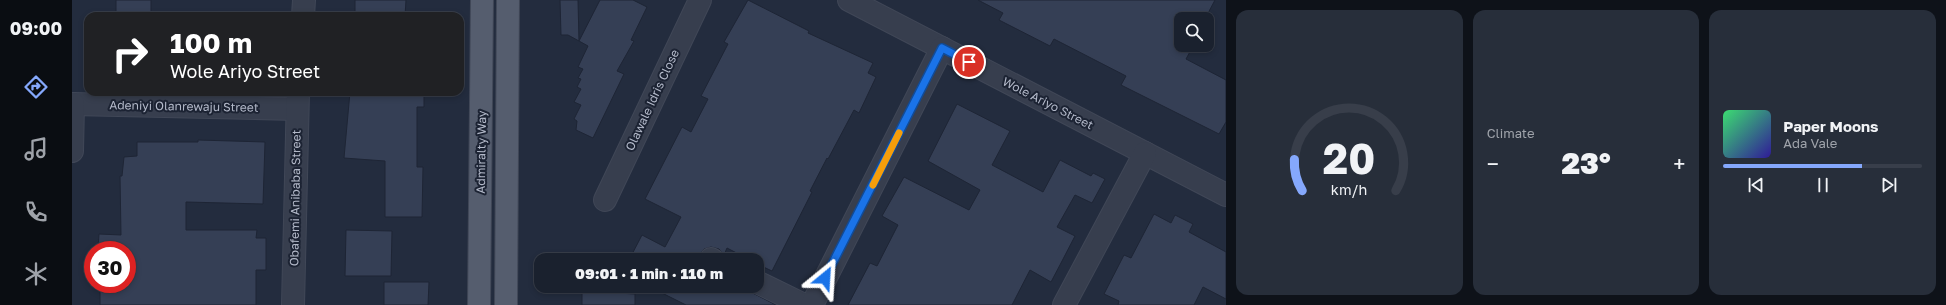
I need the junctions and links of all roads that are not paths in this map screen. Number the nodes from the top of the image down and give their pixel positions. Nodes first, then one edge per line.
1 (304, 0) edge
2 (482, 0) edge
3 (508, 0) edge
4 (700, 0) edge
5 (849, 0) edge
6 (303, 12) edge
7 (942, 48) junction
8 (297, 100) edge
9 (72, 104) edge
10 (72, 151) edge
11 (1145, 153) junction
12 (1226, 195) edge
13 (605, 200) dead end
14 (764, 285) edge
15 (293, 305) edge
16 (479, 305) edge
17 (506, 305) edge
18 (804, 305) edge
19 (812, 305) edge
20 (1064, 305) edge

1 - 6 street
2 - 16 main road, Admiralty Way
3 - 17 main road
4 - 13 street, Olawale Idris Close
5 - 7 street, Wole Ariyo Street
7 - 11 street, Wole Ariyo Street
7 - 19 street
8 - 9 street, Adeniyi Olanrewaju Street
8 - 15 street, Obafemi Anibaba Street
9 - 10 street
11 - 12 street, Wole Ariyo Street
11 - 20 street
14 - 18 street

